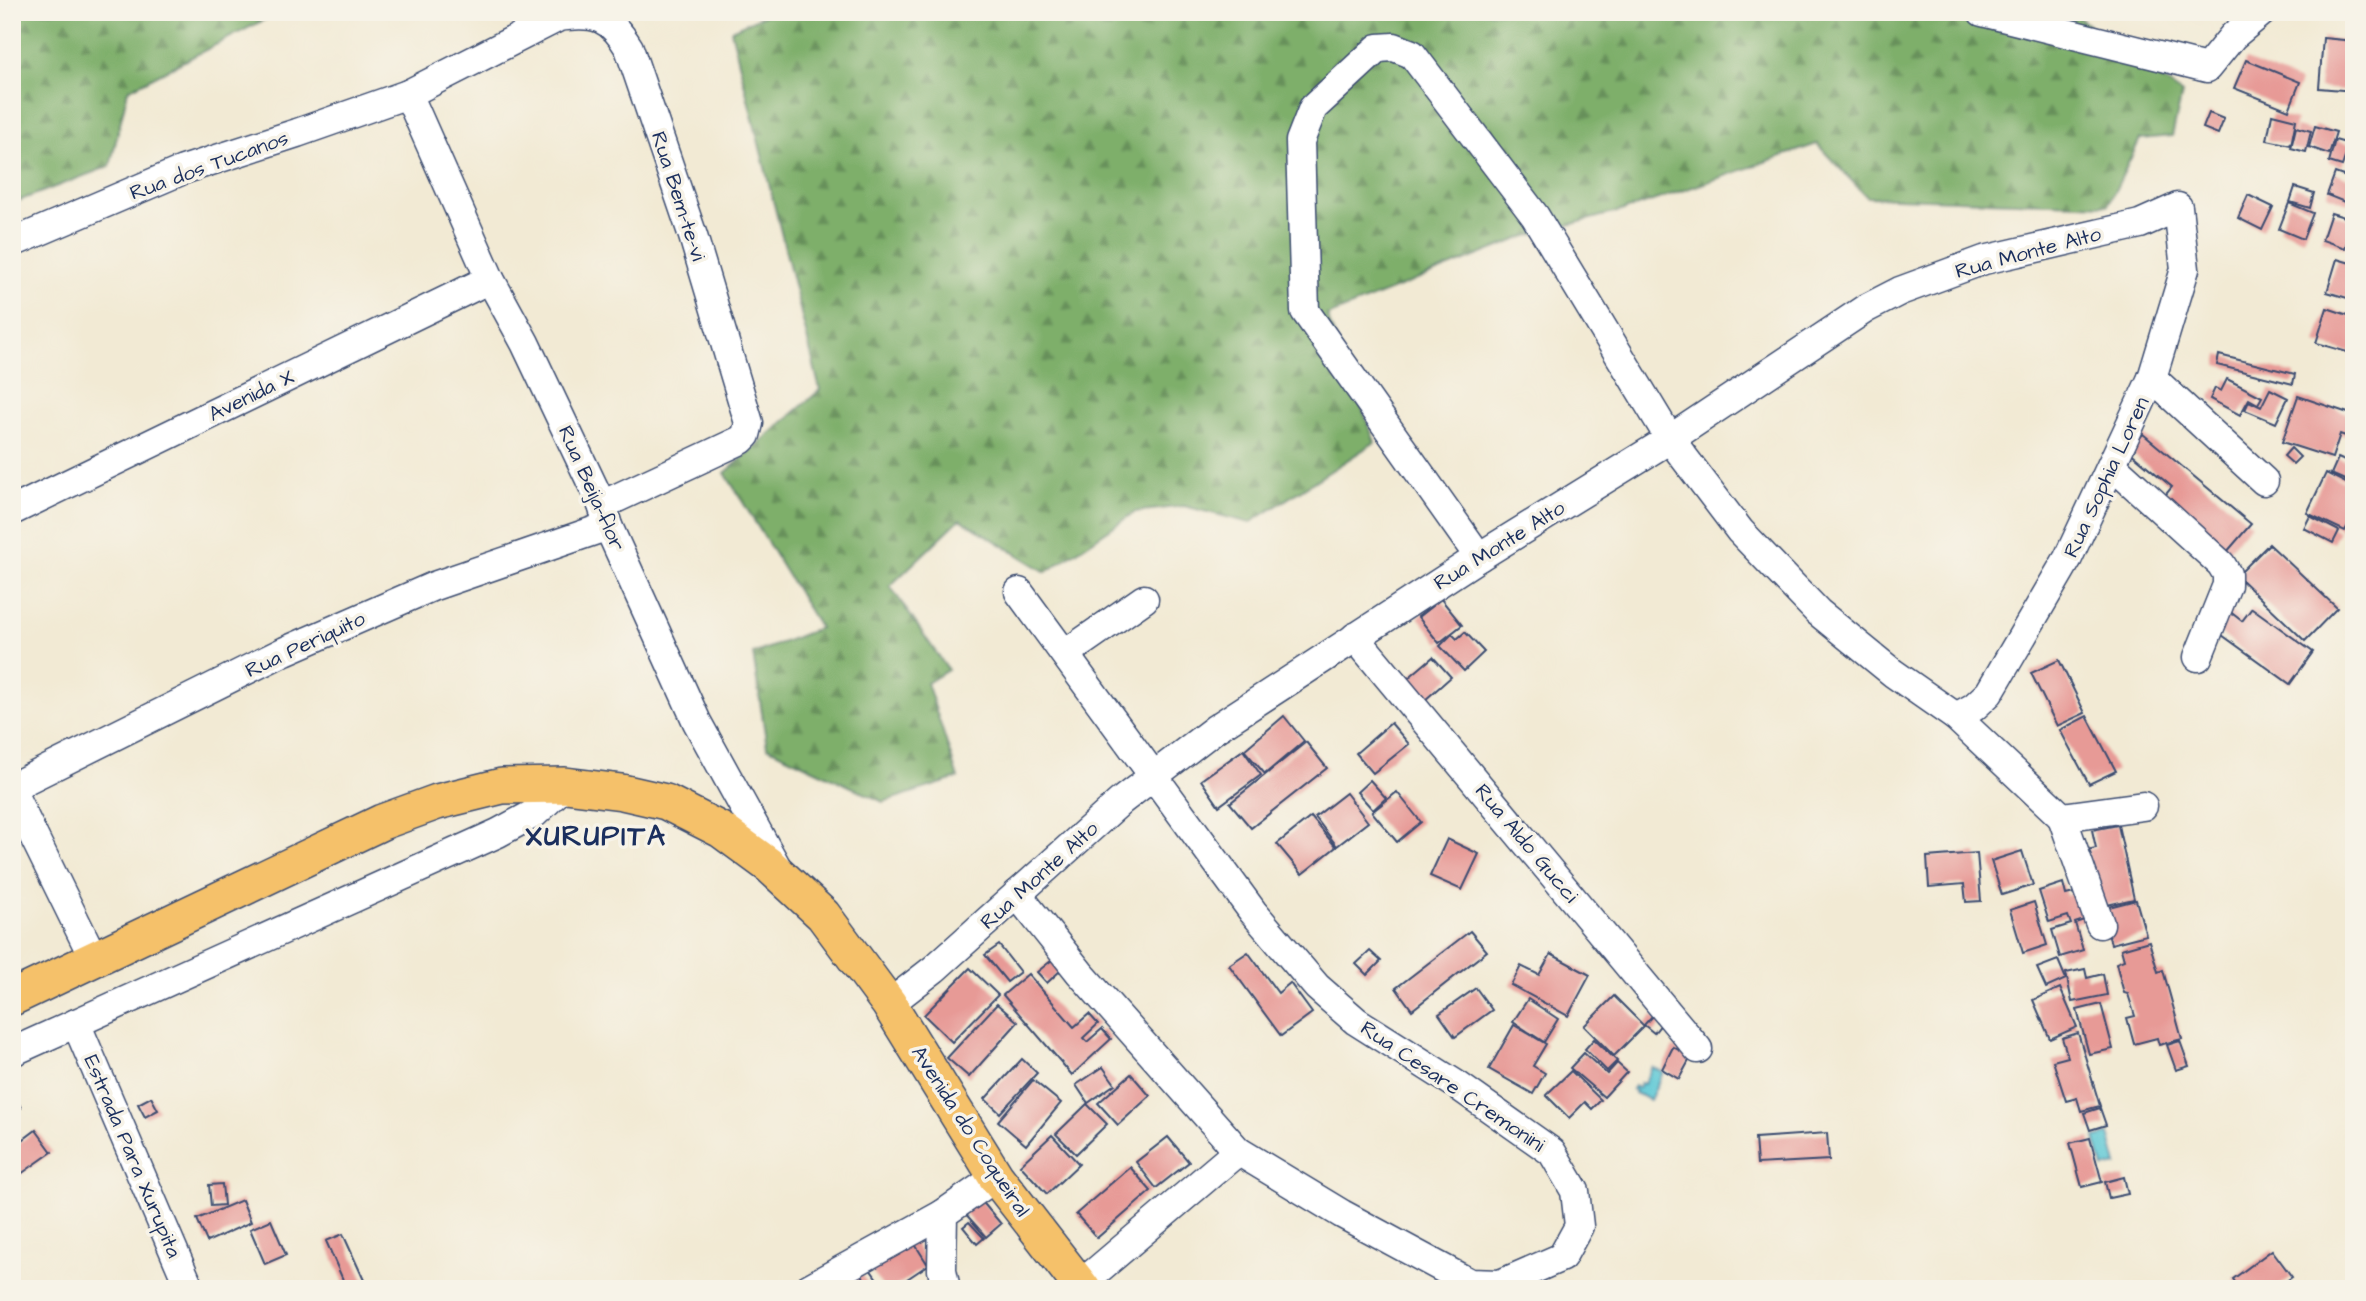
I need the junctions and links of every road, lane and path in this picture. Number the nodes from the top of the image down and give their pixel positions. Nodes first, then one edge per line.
1 (1982, 12) edge
2 (2262, 12) edge
3 (408, 94) junction
4 (2178, 207) joint
5 (12, 243) edge
6 (490, 279) junction
7 (2152, 379) junction
8 (1670, 439) junction
9 (2112, 465) junction
10 (2264, 481) dead end
11 (12, 511) edge
12 (605, 516) junction
13 (1479, 557) junction
14 (1019, 592) dead end
15 (1144, 599) dead end
16 (1355, 637) junction
17 (1065, 653) junction
18 (2198, 657) dead end
19 (1956, 717) junction
20 (1155, 776) junction
21 (565, 785) junction
22 (12, 789) edge
23 (2143, 806) dead end
24 (2062, 817) junction
25 (784, 878) junction
26 (1017, 894) junction
27 (2100, 924) dead end
28 (94, 959) junction
29 (12, 998) edge
30 (888, 1004) junction
31 (76, 1023) junction
32 (1698, 1049) dead end
33 (12, 1052) edge
34 (1238, 1151) junction
35 (996, 1177) junction
36 (943, 1214) junction
37 (1081, 1287) edge
38 (190, 1289) edge
39 (807, 1289) edge
40 (946, 1289) edge

1 - 2 street
3 - 5 street, Rua dos Tucanos
3 - 6 street, Rua Beija-flor
3 - 12 street, Rua Bem-te-vi
4 - 7 street, Rua Sophia Loren
4 - 8 street, Rua Monte Alto
6 - 11 street, Avenida X
6 - 12 street, Rua Beija-flor
7 - 9 street, Rua Sophia Loren
7 - 10 street
8 - 13 street, Rua Monte Alto
8 - 13 street
8 - 19 street
9 - 18 street
9 - 19 street, Rua Sophia Loren
12 - 22 street, Rua Periquito
12 - 25 street, Rua Beija-flor
13 - 16 street, Rua Monte Alto
14 - 17 street, Rua Cesare Cremonini
15 - 17 street
16 - 20 street, Rua Monte Alto
16 - 32 street, Rua Aldo Gucci
17 - 20 street, Rua Cesare Cremonini
19 - 24 street
20 - 26 street, Rua Monte Alto
20 - 34 street, Rua Cesare Cremonini
21 - 25 main road, Avenida do Coqueiral
21 - 28 main road, Avenida do Coqueiral
21 - 31 street
22 - 28 street
23 - 24 street
24 - 27 street
25 - 30 main road, Avenida do Coqueiral
26 - 30 street, Rua Monte Alto
26 - 34 street, Rua Cesare Cremonini
28 - 29 main road, Avenida do Coqueiral
30 - 35 main road, Avenida do Coqueiral
31 - 33 street
31 - 38 street, Estrada Para Xurupita
34 - 37 street
35 - 36 street
35 - 37 main road, Avenida do Coqueiral
36 - 39 street
36 - 40 street

